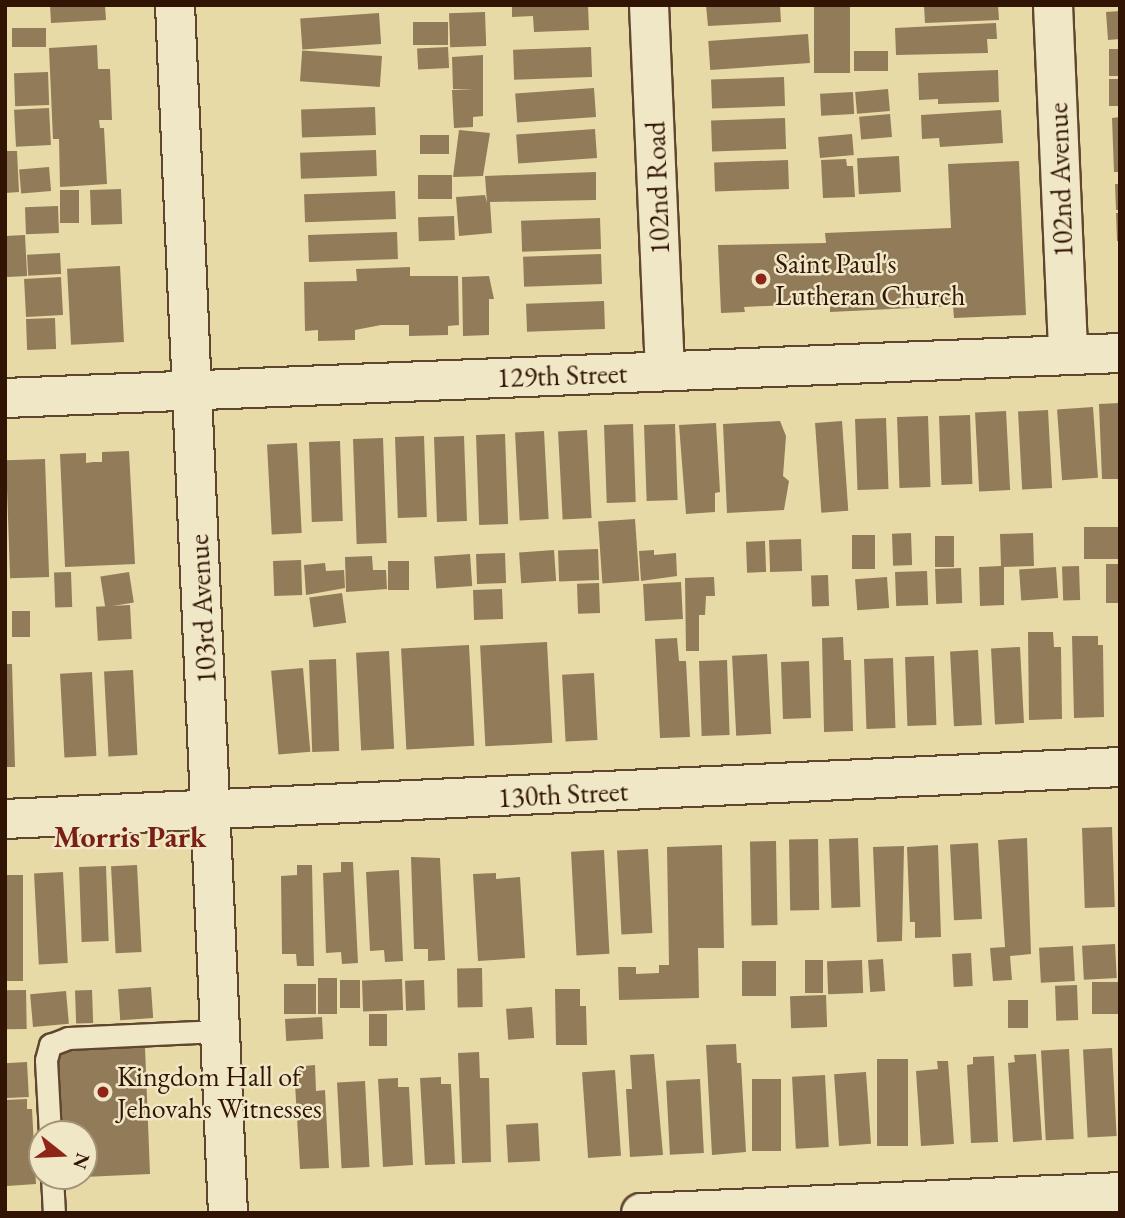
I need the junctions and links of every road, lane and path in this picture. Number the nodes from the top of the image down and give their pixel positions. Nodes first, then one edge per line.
1 (175, 5) edge
2 (649, 5) edge
3 (1053, 5) edge
4 (1120, 353) edge
5 (1068, 354) junction
6 (665, 371) junction
7 (191, 388) junction
8 (5, 398) edge
9 (1120, 767) edge
10 (213, 811) junction
11 (5, 819) edge
12 (219, 1031) junction
13 (49, 1120) edge
14 (53, 1190) edge
15 (1120, 1192) edge
16 (54, 1213) edge
17 (228, 1213) edge
18 (641, 1213) edge

1 - 7 street, 103rd Avenue
2 - 6 street, 102nd Road
3 - 5 street, 102nd Avenue
4 - 5 street, 129th Street
5 - 6 street, 129th Street
6 - 7 street, 129th Street
7 - 8 street, 129th Street
7 - 10 street, 103rd Avenue
9 - 10 street, 130th Street
10 - 11 street, 130th Street
10 - 12 street, 103rd Avenue
12 - 13 lane
12 - 17 street, 103rd Avenue
14 - 16 lane
15 - 18 street

